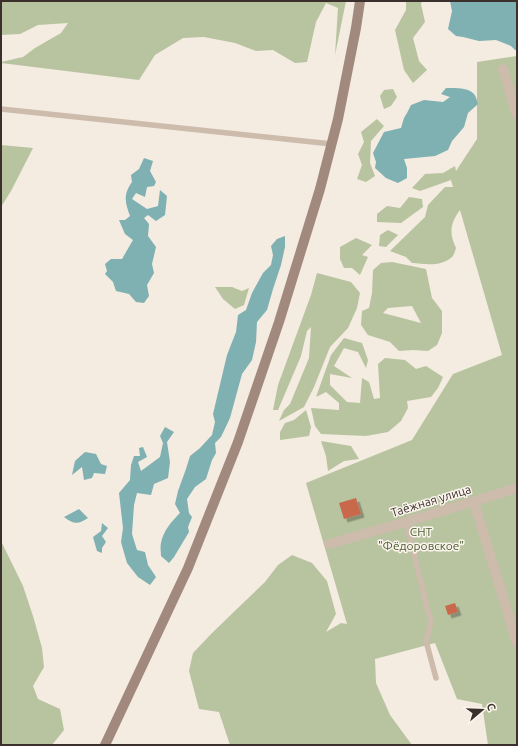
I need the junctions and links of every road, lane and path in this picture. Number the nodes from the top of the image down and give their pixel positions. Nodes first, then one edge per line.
1 (360, 1) edge
2 (503, 69) dead end
3 (1, 108) edge
4 (517, 115) edge
5 (332, 144) junction
6 (517, 488) edge
7 (474, 502) junction
8 (406, 522) junction
9 (329, 544) dead end
10 (517, 643) edge
11 (436, 678) dead end
12 (105, 745) edge

1 - 5 main road
2 - 4 street
3 - 5 lane
5 - 12 main road
6 - 7 street, Таёжная улица
7 - 8 street, Таёжная улица
7 - 10 street
8 - 9 street, Таёжная улица
8 - 11 lane

